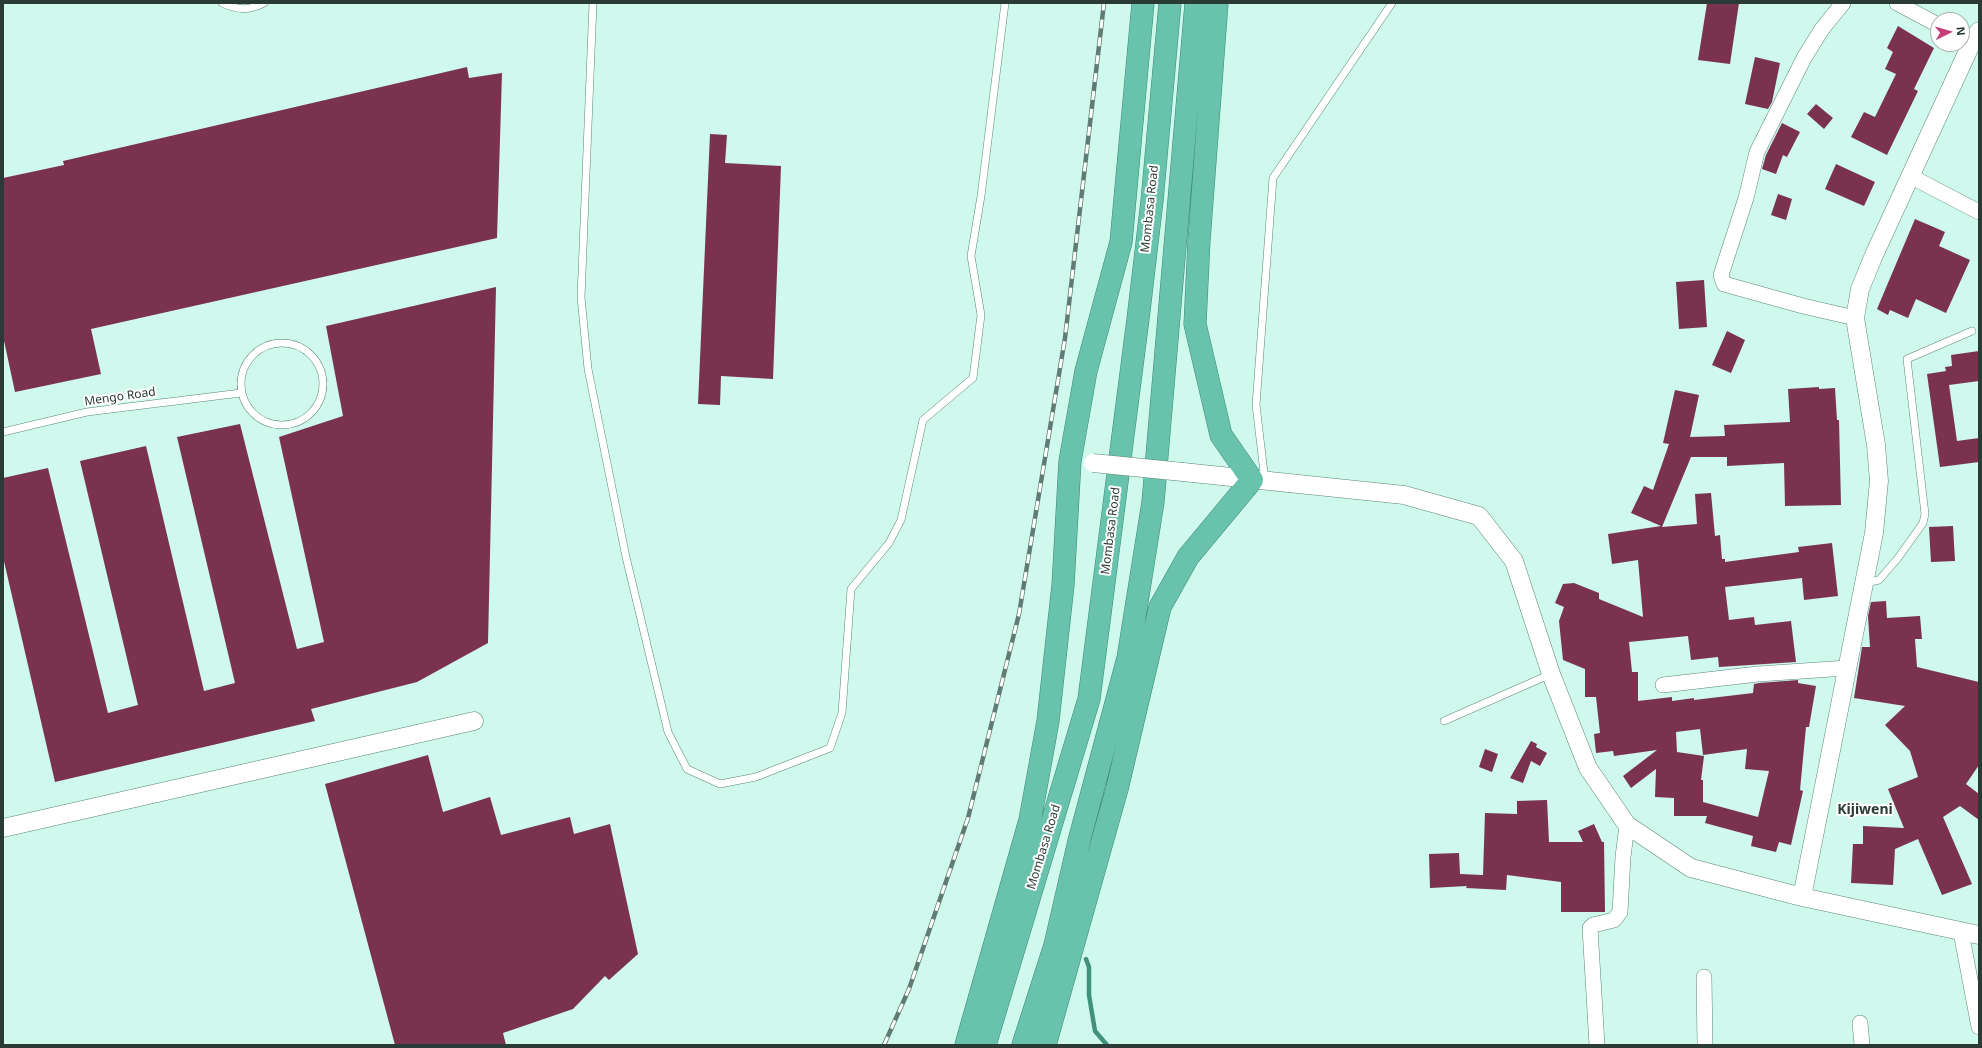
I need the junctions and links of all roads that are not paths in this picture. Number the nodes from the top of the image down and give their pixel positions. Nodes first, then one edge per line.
1 (222, 3) edge
2 (264, 3) edge
3 (593, 3) edge
4 (1006, 3) edge
5 (1143, 3) edge
6 (1170, 3) edge
7 (1196, 3) edge
8 (1217, 3) edge
9 (1392, 3) edge
10 (1843, 3) edge
11 (1898, 3) edge
12 (1930, 20) edge
13 (1971, 36) edge
14 (1910, 176) junction
15 (1979, 212) edge
16 (1856, 318) junction
17 (1972, 331) dead end
18 (241, 393) junction
19 (3, 432) edge
20 (1070, 461) junction
21 (1259, 480) junction
22 (1864, 583) junction
23 (1847, 668) junction
24 (1551, 674) junction
25 (1663, 685) dead end
26 (474, 721) dead end
27 (1444, 721) dead end
28 (1627, 825) junction
29 (3, 828) edge
30 (1802, 897) junction
31 (1961, 932) junction
32 (1979, 935) edge
33 (1704, 977) dead end
34 (1860, 1023) dead end
35 (1979, 1027) edge
36 (966, 1045) edge
37 (985, 1045) edge
38 (1023, 1045) edge
39 (1045, 1045) edge
40 (1597, 1045) edge
41 (1705, 1045) edge
42 (1862, 1045) edge

1 - 2 lane
3 - 4 lane
5 - 20 highway
6 - 37 highway, Mombasa Road
7 - 38 highway
8 - 21 highway
9 - 21 lane
10 - 16 street
11 - 12 street
13 - 14 street
14 - 15 street
14 - 16 street
16 - 22 street
17 - 22 lane
18 - 18 lane
18 - 19 lane, Mengo Road
20 - 21 street, bridge
20 - 36 highway
21 - 24 street
21 - 39 highway
22 - 23 street
23 - 25 street
23 - 30 street
24 - 27 lane
24 - 28 street
26 - 29 street
28 - 30 street
28 - 40 street
30 - 31 street
31 - 32 street
31 - 35 street
33 - 41 street
34 - 42 street

